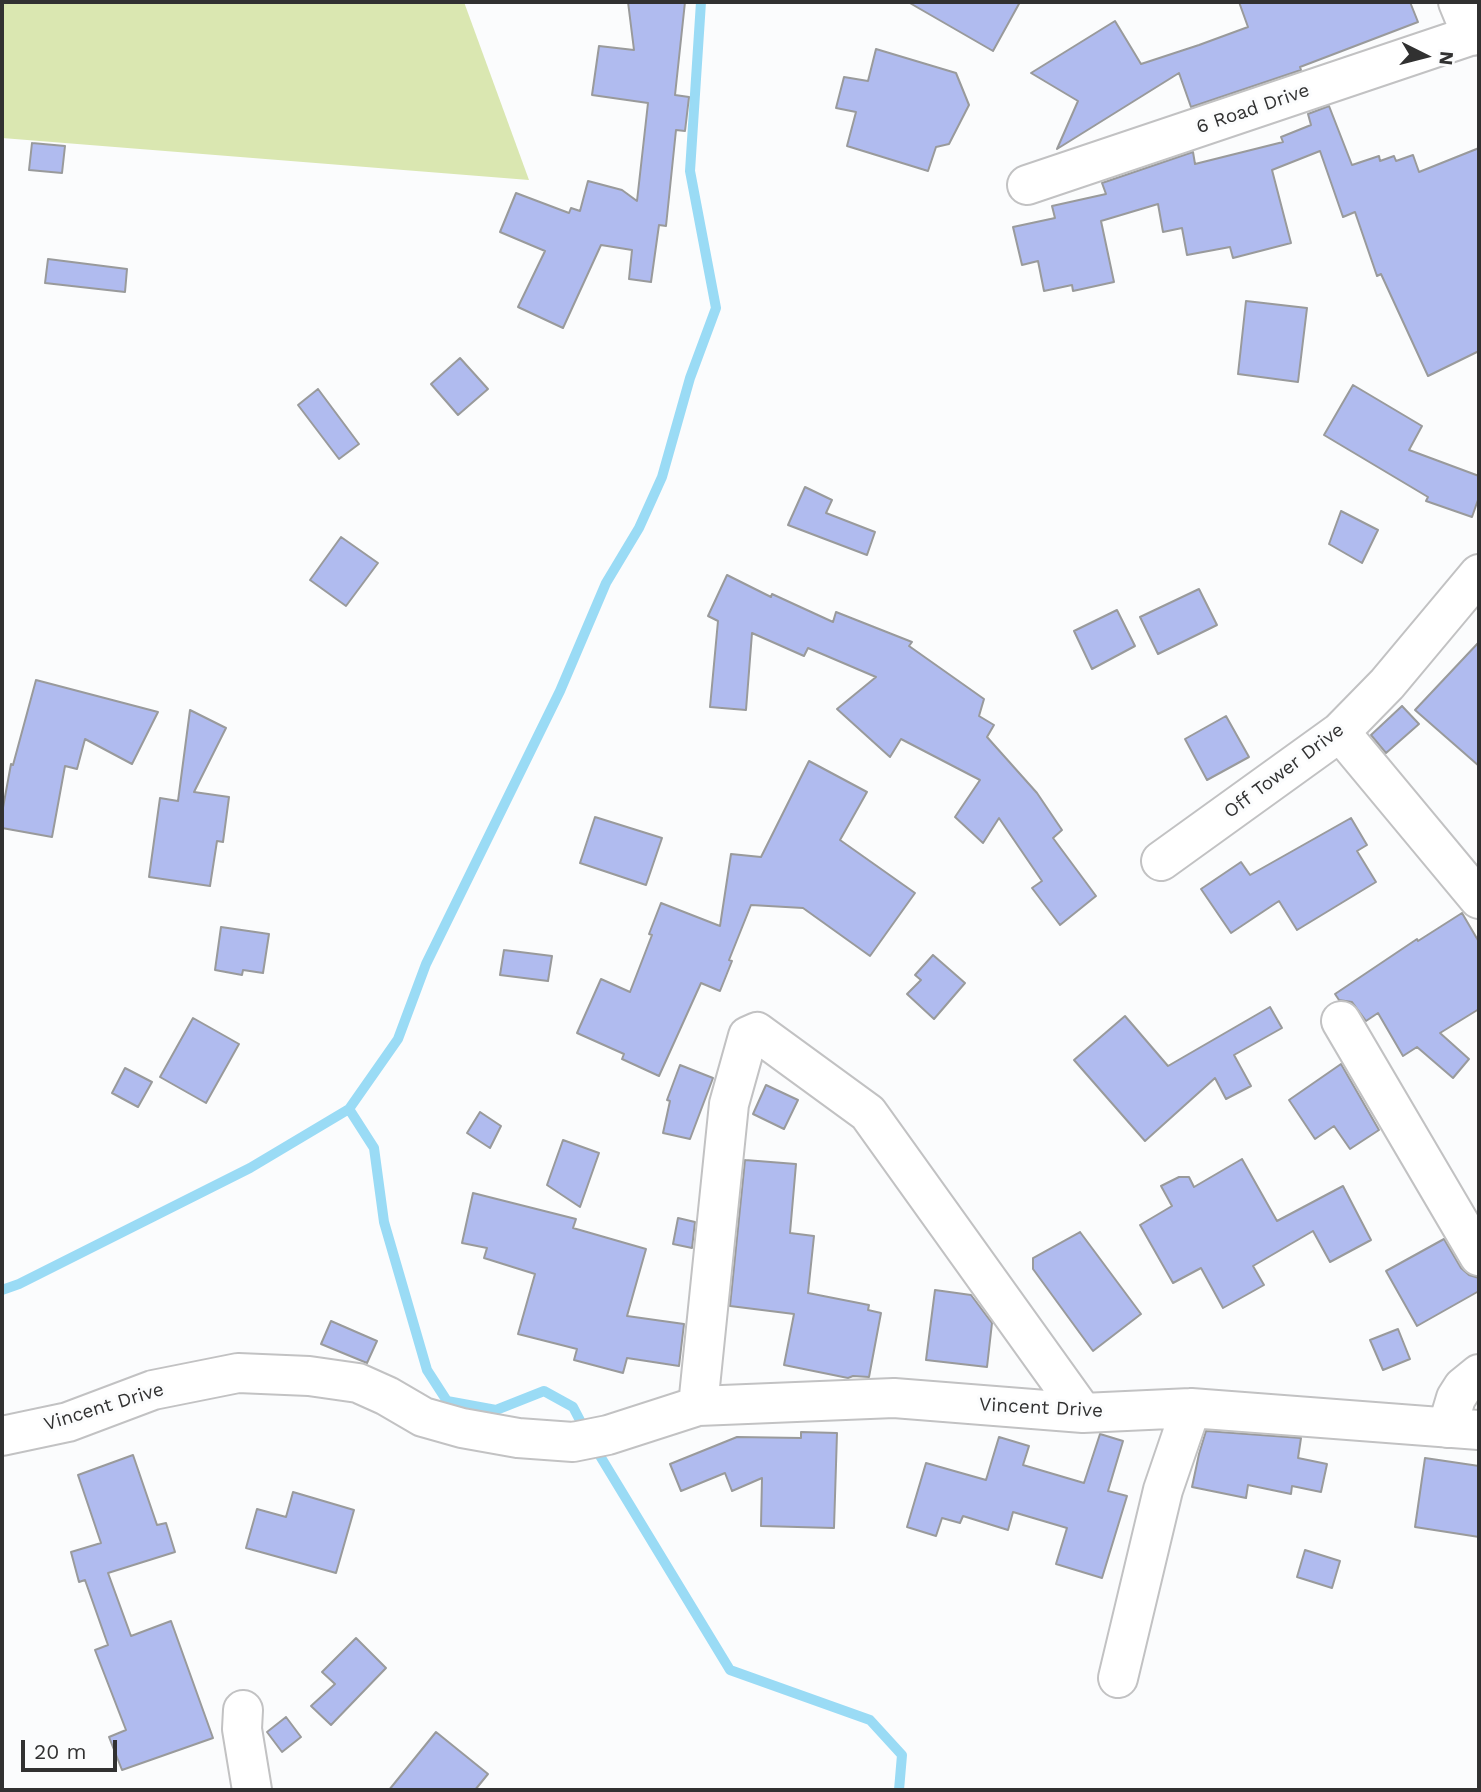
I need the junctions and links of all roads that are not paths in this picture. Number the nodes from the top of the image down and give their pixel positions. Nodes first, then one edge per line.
1 (1470, 24) edge
2 (1027, 185) dead end
3 (1477, 580) edge
4 (1340, 732) junction
5 (1161, 861) dead end
6 (1479, 899) edge
7 (1341, 1021) dead end
8 (1479, 1256) edge
9 (1479, 1374) edge
10 (698, 1406) junction
11 (1191, 1408) junction
12 (1083, 1413) junction
13 (1463, 1429) edge
14 (2, 1436) edge
15 (1118, 1678) dead end
16 (243, 1710) dead end
17 (252, 1790) edge

1 - 2 street, 6 Road Drive
3 - 4 street, Off Tower Drive
4 - 5 street, Off Tower Drive
4 - 6 street
7 - 8 street
9 - 13 street
10 - 12 street, Vincent Drive
10 - 12 street
10 - 14 street, Vincent Drive
11 - 12 street, Vincent Drive
11 - 13 street, Vincent Drive
11 - 15 street
16 - 17 street

